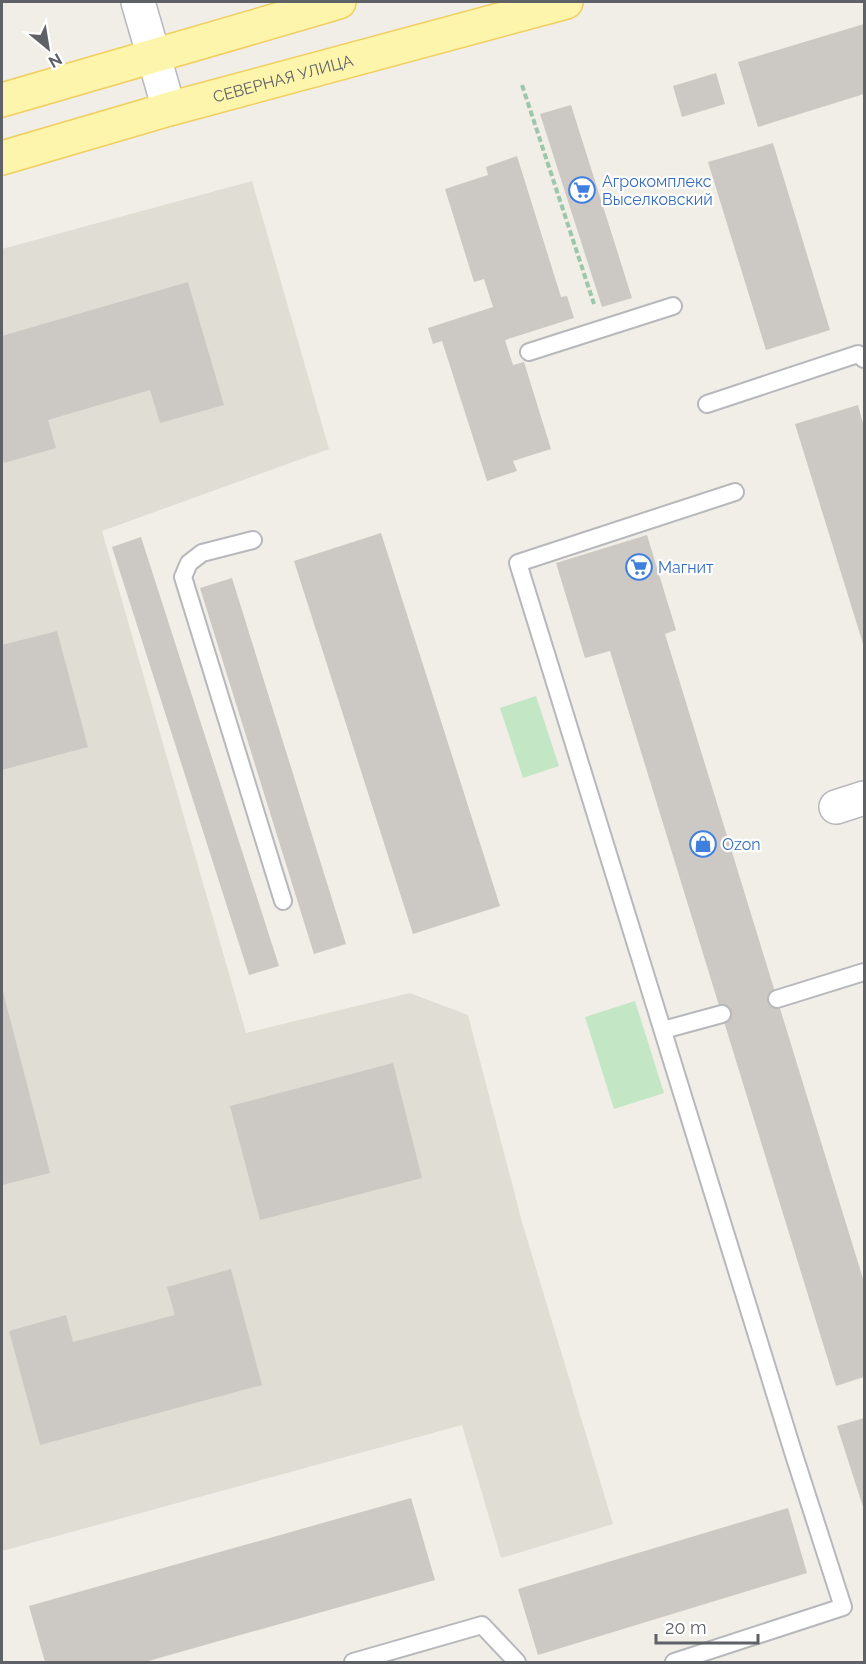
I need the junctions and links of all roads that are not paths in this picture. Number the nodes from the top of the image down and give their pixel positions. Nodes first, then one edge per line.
1 (138, 2) edge
2 (339, 2) edge
3 (567, 2) edge
4 (154, 56) junction
5 (2, 100) edge
6 (169, 109) junction
7 (2, 158) edge
8 (673, 306) dead end
9 (528, 352) dead end
10 (864, 359) edge
11 (706, 404) dead end
12 (735, 492) dead end
13 (253, 540) dead end
14 (283, 901) dead end
15 (864, 972) edge
16 (777, 999) dead end
17 (722, 1014) dead end
18 (663, 1030) junction
19 (353, 1662) edge
20 (517, 1662) edge
21 (674, 1662) edge

1 - 4 street
2 - 4 main road
3 - 6 main road, СЕВЕРНАЯ УЛИЦА
4 - 5 main road
4 - 6 street
6 - 7 main road, СЕВЕРНАЯ УЛИЦА
8 - 9 lane
10 - 11 lane
12 - 18 lane
13 - 14 lane
15 - 16 lane
17 - 18 lane
18 - 21 lane
19 - 20 lane

